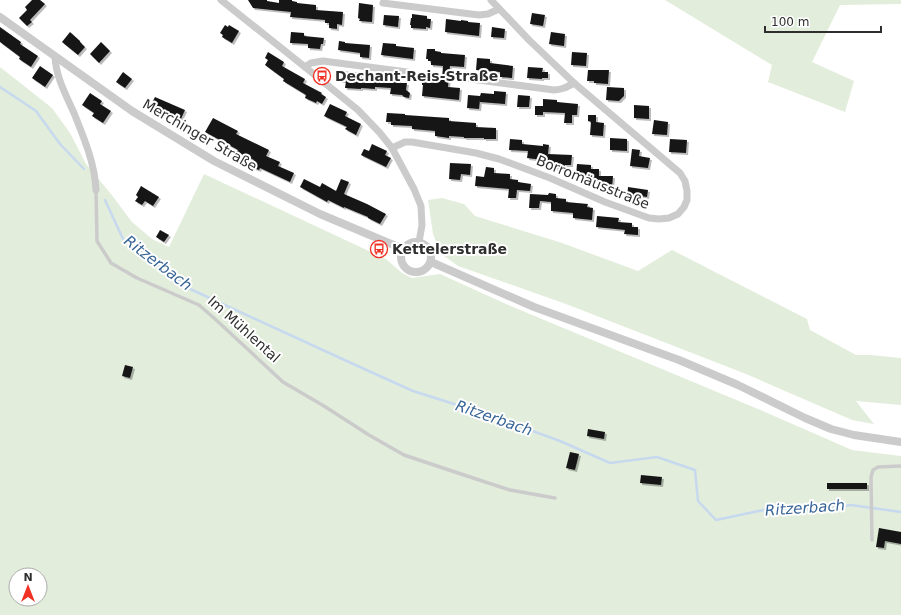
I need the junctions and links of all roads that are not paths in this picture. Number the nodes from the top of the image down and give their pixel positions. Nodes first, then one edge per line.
1 (221, 0) edge
2 (491, 0) edge
3 (383, 3) dead end
4 (499, 9) junction
5 (0, 17) edge
6 (56, 57) junction
7 (305, 67) junction
8 (408, 72) dead end
9 (471, 79) dead end
10 (574, 83) junction
11 (392, 148) junction
12 (96, 190) joint
13 (419, 242) junction
14 (403, 249) junction
15 (431, 262) junction
16 (901, 442) edge
17 (901, 466) edge
18 (555, 498) dead end
19 (872, 540) dead end

1 - 7 street
2 - 4 street, Borromäusstraße
3 - 4 street
4 - 10 street, Borromäusstraße
5 - 6 street, Merchinger Straße
6 - 12 street, Im Mühlental
6 - 14 street, Merchinger Straße
7 - 8 street
7 - 11 street
9 - 10 street
10 - 11 street, Borromäusstraße
11 - 13 street
12 - 18 lane, Im Mühlental
13 - 14 street
13 - 15 street
14 - 15 street
15 - 16 street
17 - 19 lane

